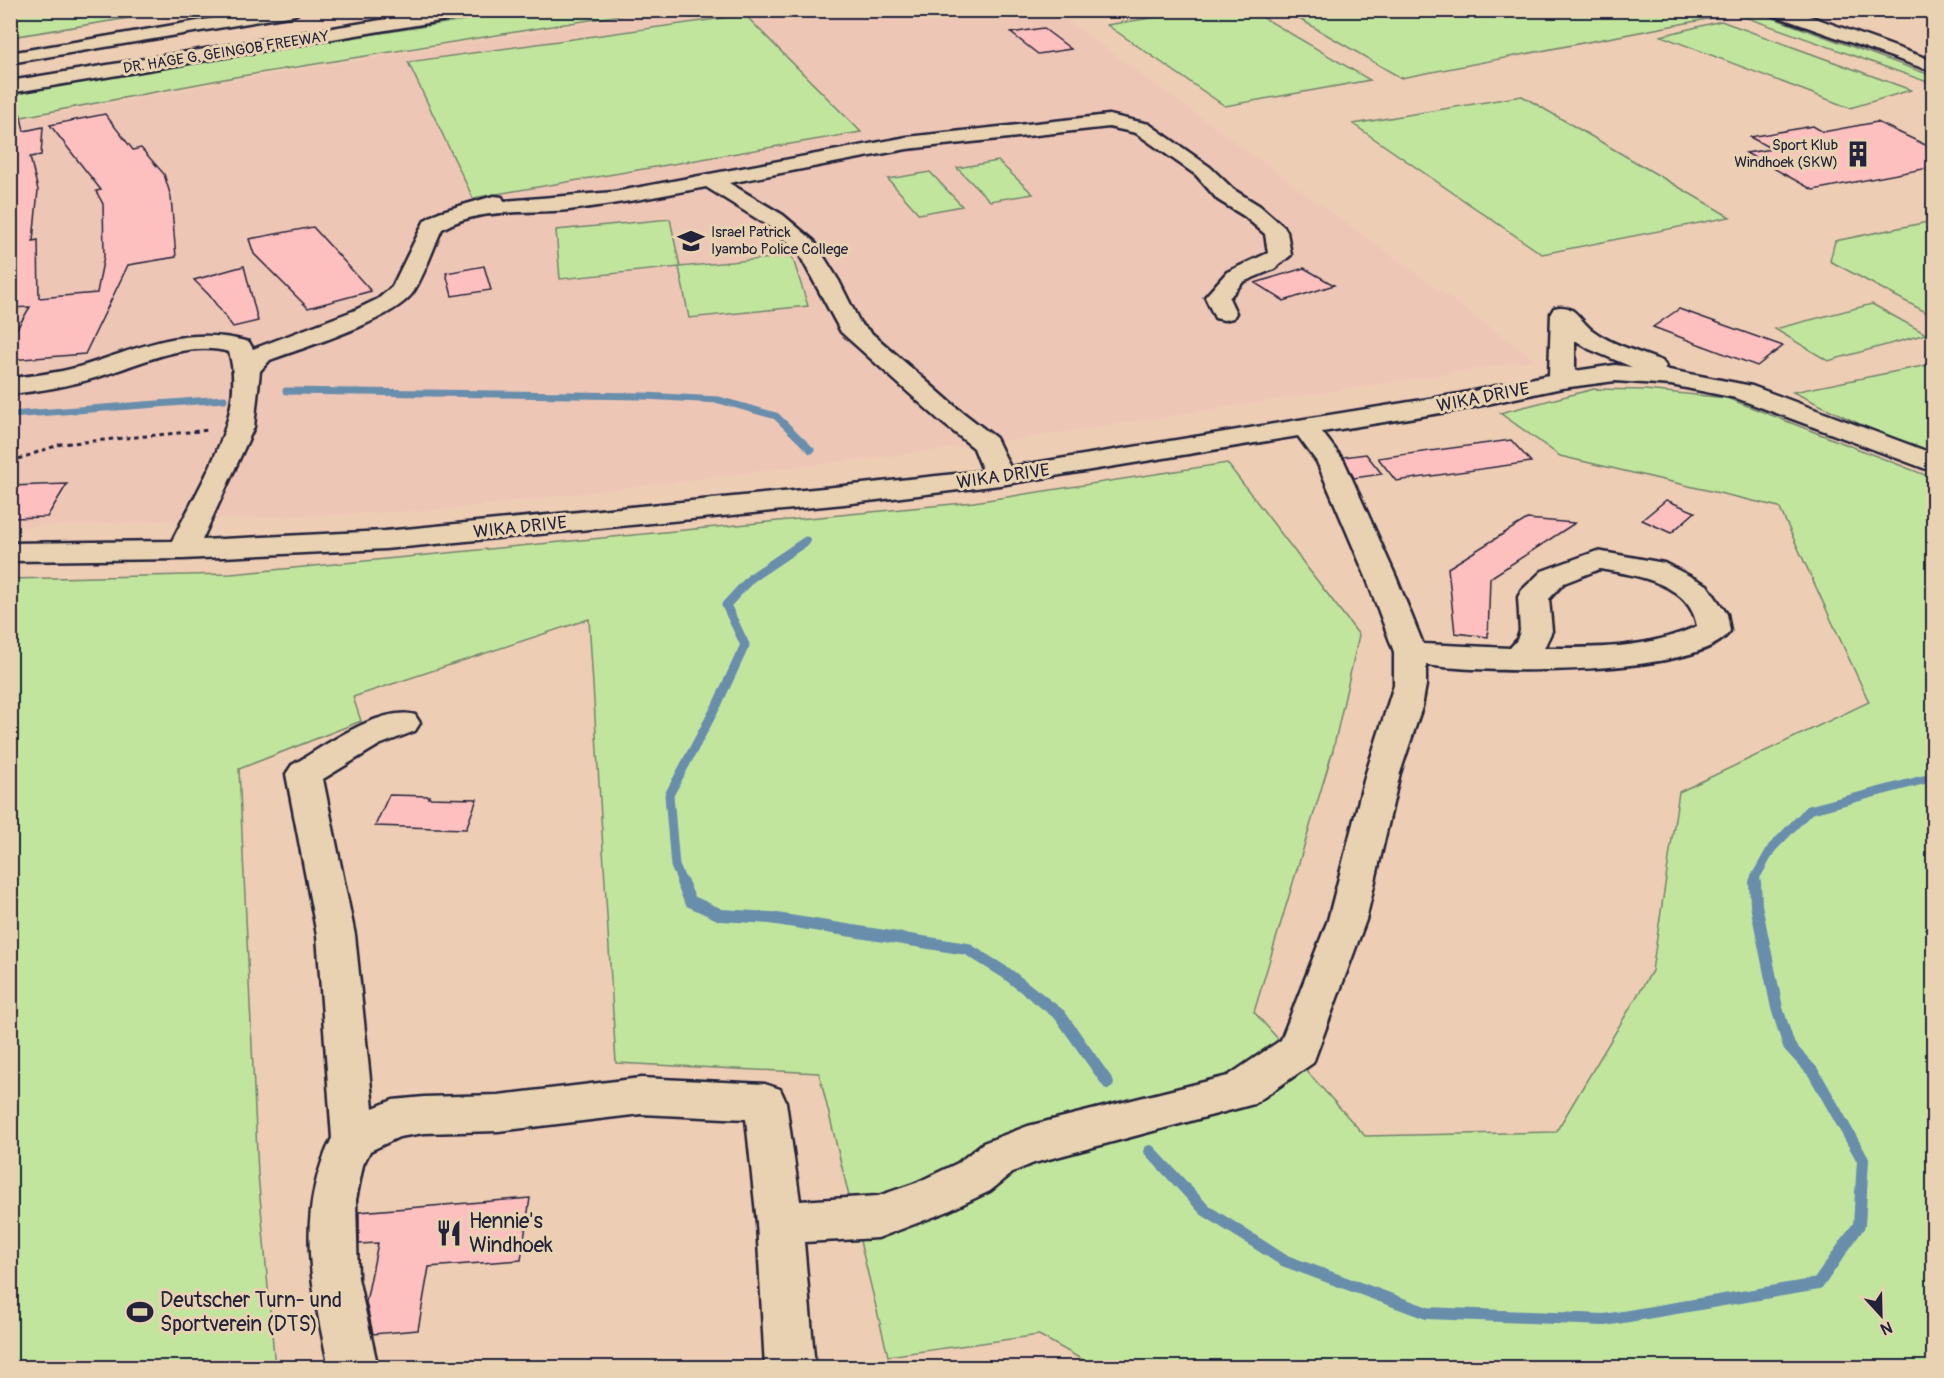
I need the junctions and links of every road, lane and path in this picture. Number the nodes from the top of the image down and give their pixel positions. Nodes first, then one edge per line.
1 (278, 10) edge
2 (295, 10) edge
3 (1776, 10) edge
4 (1808, 10) edge
5 (475, 11) edge
6 (218, 22) junction
7 (1934, 55) edge
8 (10, 58) edge
9 (1934, 67) edge
10 (10, 87) edge
11 (907, 144) junction
12 (711, 181) junction
13 (473, 209) junction
14 (1224, 313) dead end
15 (247, 369) junction
16 (1562, 380) junction
17 (1695, 382) junction
18 (10, 386) edge
19 (242, 427) junction
20 (1305, 428) junction
21 (10, 462) edge
22 (1934, 464) edge
23 (1000, 477) junction
24 (183, 550) junction
25 (10, 554) edge
26 (1410, 652) junction
27 (1518, 659) junction
28 (403, 723) dead end
29 (354, 1138) junction
30 (780, 1223) junction
31 (354, 1368) edge
32 (790, 1368) edge

1 - 6 main road
2 - 6 main road, DR. HAGE G. GEINGOB FREEWAY
3 - 9 main road
4 - 7 main road
5 - 10 main road, DR. HAGE G. GEINGOB FREEWAY
6 - 8 main road, DR. HAGE G. GEINGOB FREEWAY
11 - 12 main road
11 - 13 main road
11 - 14 main road
12 - 13 main road
12 - 23 main road
13 - 15 main road
15 - 18 main road
15 - 19 main road
16 - 17 main road, WIKA DRIVE
16 - 17 main road
16 - 20 main road, WIKA DRIVE
17 - 22 main road, WIKA DRIVE
19 - 21 path
19 - 24 main road
20 - 23 main road, WIKA DRIVE
20 - 26 main road
23 - 24 main road, WIKA DRIVE
24 - 25 main road, WIKA DRIVE
26 - 27 main road
26 - 30 main road
27 - 27 main road
28 - 29 main road
29 - 30 main road
29 - 31 main road
30 - 32 main road

